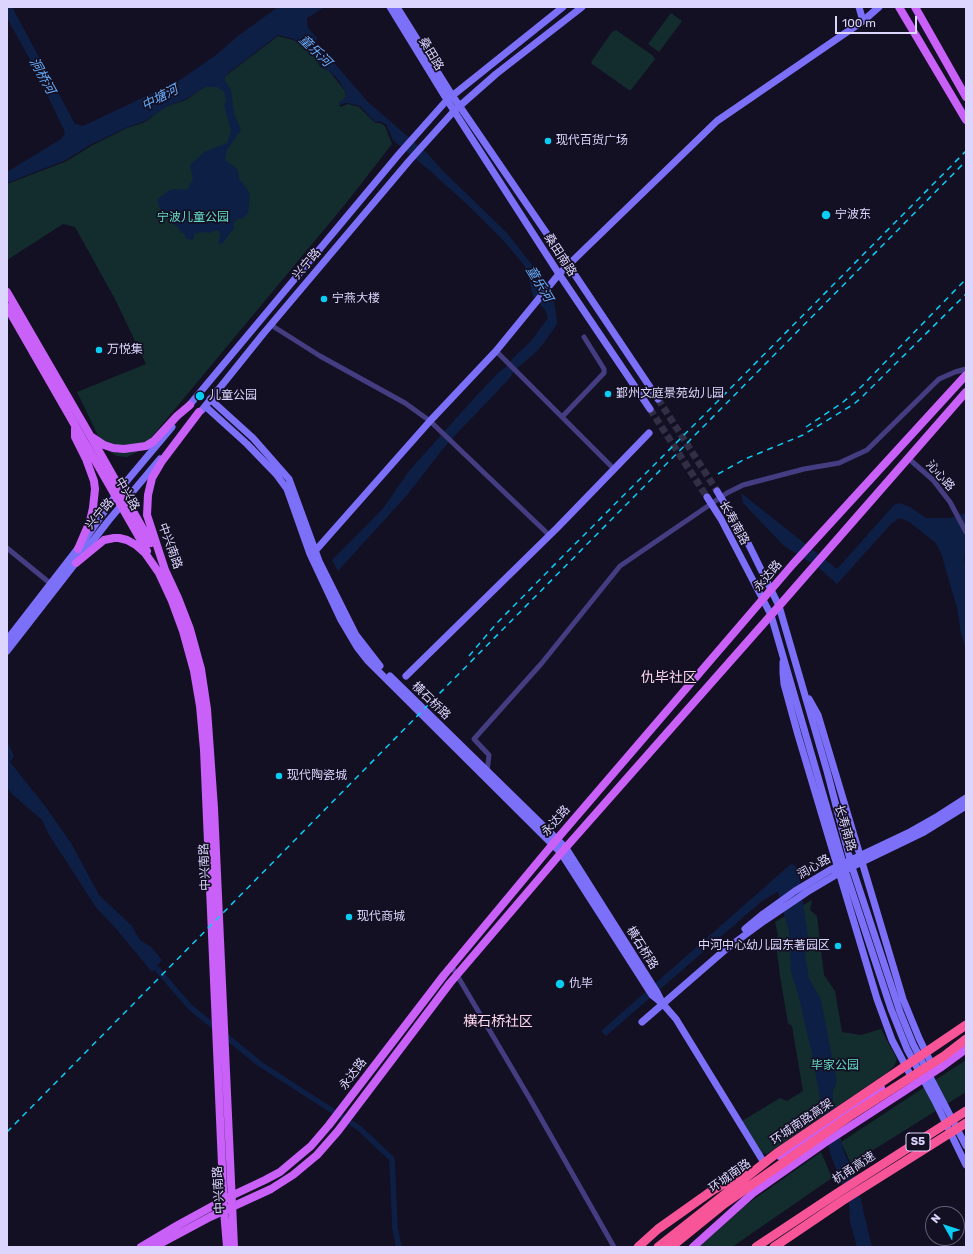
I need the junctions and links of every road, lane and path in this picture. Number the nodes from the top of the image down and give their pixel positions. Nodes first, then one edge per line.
1 (390, 7) edge
2 (397, 7) edge
3 (563, 7) edge
4 (582, 7) edge
5 (859, 7) edge
6 (879, 7) edge
7 (899, 7) edge
8 (915, 7) edge
9 (863, 21) junction
10 (966, 97) edge
11 (450, 98) junction
12 (460, 106) junction
13 (454, 111) junction
14 (966, 120) edge
15 (569, 265) junction
16 (559, 274) junction
17 (7, 292) edge
18 (7, 307) edge
19 (271, 325) junction
20 (584, 337) dead end
21 (496, 351) junction
22 (966, 369) edge
23 (966, 375) edge
24 (966, 392) edge
25 (210, 399) junction
26 (658, 399) tunnel mouth
27 (190, 405) junction
28 (202, 409) junction
29 (650, 409) tunnel mouth
30 (562, 417) junction
31 (430, 421) junction
32 (76, 427) junction
33 (650, 433) dead end
34 (91, 437) junction
35 (908, 458) junction
36 (614, 469) junction
37 (95, 489) joint
38 (120, 489) junction
39 (717, 491) tunnel mouth
40 (115, 497) junction
41 (707, 497) tunnel mouth
42 (124, 503) junction
43 (966, 532) edge
44 (549, 535) junction
45 (119, 538) joint
46 (7, 548) edge
47 (78, 549) junction
48 (316, 550) junction
49 (76, 563) junction
50 (162, 571) junction
51 (51, 584) junction
52 (771, 590) junction
53 (763, 600) junction
54 (779, 606) junction
55 (771, 615) junction
56 (7, 640) edge
57 (7, 651) edge
58 (784, 658) junction
59 (406, 676) dead end
60 (803, 688) junction
61 (487, 772) junction
62 (966, 798) edge
63 (966, 806) edge
64 (554, 841) junction
65 (564, 850) junction
66 (862, 862) junction
67 (839, 873) junction
68 (726, 949) junction
69 (451, 965) junction
70 (457, 975) junction
71 (663, 1004) junction
72 (642, 1022) dead end
73 (966, 1026) edge
74 (966, 1039) edge
75 (966, 1049) edge
76 (927, 1055) junction
77 (906, 1069) junction
78 (935, 1071) junction
79 (915, 1084) junction
80 (966, 1111) edge
81 (966, 1123) edge
82 (966, 1146) edge
83 (777, 1153) junction
84 (763, 1161) junction
85 (966, 1165) edge
86 (227, 1198) junction
87 (724, 1204) junction
88 (227, 1209) junction
89 (141, 1247) edge
90 (154, 1247) edge
91 (227, 1247) edge
92 (234, 1247) edge
93 (614, 1247) edge
94 (638, 1247) edge
95 (654, 1247) edge
96 (658, 1247) edge
97 (671, 1247) edge
98 (678, 1247) edge
99 (693, 1247) edge
100 (756, 1247) edge
101 (774, 1247) edge

1 - 11 main road, 桑田路
2 - 11 main road, 桑田路
3 - 11 main road, 兴宁路
4 - 12 main road, 兴宁路
5 - 9 main road
6 - 9 main road
7 - 14 main road
8 - 10 main road
9 - 15 main road
11 - 12 main road, 桑田路
11 - 13 main road, 桑田路
11 - 27 main road, 兴宁路
12 - 13 main road, 兴宁路
12 - 15 main road, 桑田南路
13 - 16 main road, 桑田南路
13 - 19 main road, 兴宁路
15 - 16 main road
15 - 26 main road, 桑田南路
16 - 21 main road
16 - 29 main road, 桑田南路
17 - 34 main road, 中兴路
18 - 32 main road, 中兴路
19 - 25 main road, 兴宁路
19 - 31 street
20 - 30 street
21 - 30 street
21 - 31 main road
22 - 61 street
23 - 52 main road, 永达路
24 - 35 main road, 永达路
25 - 28 main road, 兴宁路
25 - 48 main road, 横石桥路
27 - 34 main road
27 - 38 main road, 兴宁路
28 - 42 main road, 兴宁路
28 - 50 main road, 中兴南路
28 - 64 main road, 横石桥路
30 - 36 street
31 - 44 street
31 - 48 main road
32 - 37 main road, 中兴路
32 - 40 main road, 中兴路
33 - 36 main road
34 - 38 main road, 中兴路
35 - 43 street, 沁心路
35 - 54 main road, 永达路
36 - 44 main road
37 - 47 main road, 兴宁路
38 - 40 main road, 兴宁路
38 - 42 main road, 中兴路
39 - 52 main road, 长寿南路
40 - 42 main road, 中兴路
40 - 47 main road, 兴宁路
41 - 53 main road, 长寿南路
42 - 49 main road, 兴宁路
42 - 50 main road, 中兴路
44 - 59 main road
45 - 49 main road, 兴宁路
45 - 50 main road, 中兴南路
46 - 51 street
47 - 51 main road, 兴宁路
48 - 61 main road, 横石桥路
49 - 57 main road, 兴宁路
50 - 86 main road, 中兴南路
51 - 56 main road, 兴宁路
52 - 53 main road, 永达路
52 - 54 main road, 长寿南路
53 - 55 main road, 长寿南路
53 - 64 main road, 永达路
54 - 55 main road, 永达路
54 - 60 main road, 长寿南路
55 - 58 main road, 长寿南路
55 - 65 main road, 永达路
58 - 67 main road
58 - 85 main road, 长寿南路
60 - 66 main road
60 - 82 main road, 长寿南路
61 - 64 main road, 横石桥路
62 - 68 main road, 润心路
63 - 66 main road, 润心路
64 - 65 main road, 横石桥路
64 - 69 main road, 永达路
65 - 70 main road, 永达路
65 - 71 main road, 横石桥路
66 - 67 main road, 润心路
66 - 76 main road
67 - 68 main road, 润心路
67 - 77 main road
68 - 71 main road, 润心路
69 - 70 street
69 - 86 main road, 永达路
70 - 88 main road, 永达路
70 - 93 street
71 - 72 main road, 润心路
71 - 84 main road, 横石桥路
73 - 76 main road
73 - 83 highway, 环城南路高架
74 - 87 highway, 环城南路高架
75 - 78 main road
76 - 77 main road
76 - 78 main road
77 - 79 main road
77 - 95 main road, 环城南路
78 - 79 main road
79 - 99 main road
80 - 100 highway, 杭甬高速 / S5
81 - 101 highway, 杭甬高速 / S5
83 - 84 highway
83 - 96 highway, 环城南路高架
84 - 94 highway
86 - 88 main road, 中兴南路
86 - 89 main road, 永达路
87 - 97 highway, 环城南路高架
87 - 98 highway
88 - 90 main road, 永达路
88 - 91 main road, 中兴南路
88 - 92 main road, 中兴南路

